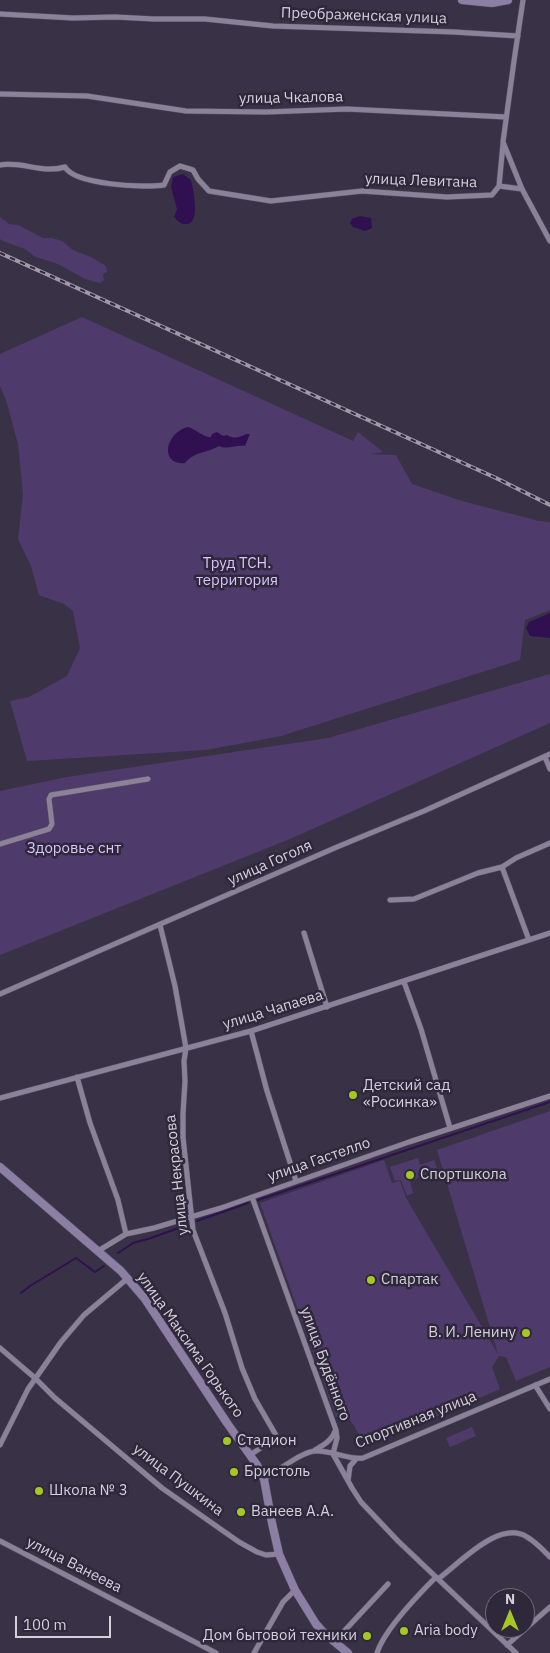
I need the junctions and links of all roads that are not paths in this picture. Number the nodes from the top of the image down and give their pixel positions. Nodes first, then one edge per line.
1 (462, 0) edge
2 (508, 0) edge
3 (524, 0) edge
4 (0, 14) edge
5 (518, 36) junction
6 (0, 94) edge
7 (506, 117) junction
8 (504, 142) junction
9 (0, 165) edge
10 (500, 186) junction
11 (522, 189) junction
12 (550, 241) edge
13 (548, 756) edge
14 (550, 769) edge
15 (148, 779) dead end
16 (550, 843) edge
17 (0, 844) edge
18 (502, 866) junction
19 (390, 900) dead end
20 (160, 925) junction
21 (304, 933) dead end
22 (550, 933) edge
23 (530, 940) junction
24 (404, 982) junction
25 (0, 994) edge
26 (327, 1007) junction
27 (251, 1031) junction
28 (186, 1048) junction
29 (77, 1077) junction
30 (550, 1096) edge
31 (0, 1098) edge
32 (450, 1128) junction
33 (0, 1167) edge
34 (296, 1181) junction
35 (252, 1197) junction
36 (191, 1217) junction
37 (126, 1234) junction
38 (98, 1251) junction
39 (128, 1278) junction
40 (0, 1348) edge
41 (35, 1378) junction
42 (550, 1379) edge
43 (535, 1385) junction
44 (550, 1408) edge
45 (336, 1430) junction
46 (0, 1445) edge
47 (315, 1451) junction
48 (250, 1454) junction
49 (333, 1454) junction
50 (356, 1459) junction
51 (264, 1479) junction
52 (348, 1481) junction
53 (0, 1541) edge
54 (279, 1554) junction
55 (550, 1557) edge
56 (437, 1578) junction
57 (388, 1584) dead end
58 (295, 1590) junction
59 (550, 1607) edge
60 (334, 1642) junction
61 (508, 1645) junction
62 (216, 1653) edge
63 (254, 1653) edge
64 (348, 1653) edge
65 (377, 1653) edge
66 (516, 1653) edge

1 - 2 street
3 - 5 street
4 - 5 street, Преображенская улица
5 - 7 street
6 - 7 street, улица Чкалова
7 - 8 street
8 - 10 street
8 - 11 street
9 - 10 street, улица Левитана
10 - 11 street
11 - 12 street
13 - 14 street
13 - 20 street, улица Гоголя
15 - 17 street
16 - 18 street
18 - 19 street
18 - 23 street
20 - 25 street, улица Гоголя
20 - 28 street, улица Некрасова
21 - 26 street
22 - 23 street, улица Чапаева
23 - 24 street, улица Чапаева
24 - 26 street, улица Чапаева
24 - 32 street
26 - 27 street, улица Чапаева
27 - 28 street, улица Чапаева
27 - 34 street
28 - 29 street, улица Чапаева
28 - 36 street, улица Некрасова
29 - 31 street, улица Чапаева
29 - 37 street
30 - 32 street, улица Гастелло
32 - 34 street, улица Гастелло
33 - 38 street, улица Максима Горького
34 - 35 street, улица Гастелло
35 - 36 street, улица Гастелло
35 - 45 street, улица Будённого
36 - 37 street, улица Гастелло
36 - 48 street, улица Некрасова
37 - 38 street, улица Гастелло
38 - 39 street, улица Максима Горького
39 - 41 street
39 - 48 street, улица Максима Горького
40 - 41 street, улица Пушкина
41 - 46 street
41 - 54 street, улица Пушкина
42 - 43 street, Спортивная улица
43 - 44 street
43 - 50 street, Спортивная улица
45 - 47 street
45 - 49 street, улица Будённого
47 - 49 street, Спортивная улица
47 - 51 street
48 - 51 street, улица Максима Горького
49 - 50 street, Спортивная улица
49 - 52 street
50 - 52 street
51 - 54 street, улица Максима Горького
52 - 56 street
53 - 62 street, улица Ванеева
54 - 58 street
55 - 56 street
56 - 61 street
56 - 65 street
57 - 60 street
58 - 60 street
58 - 63 street
59 - 61 street
60 - 64 street
61 - 66 street

